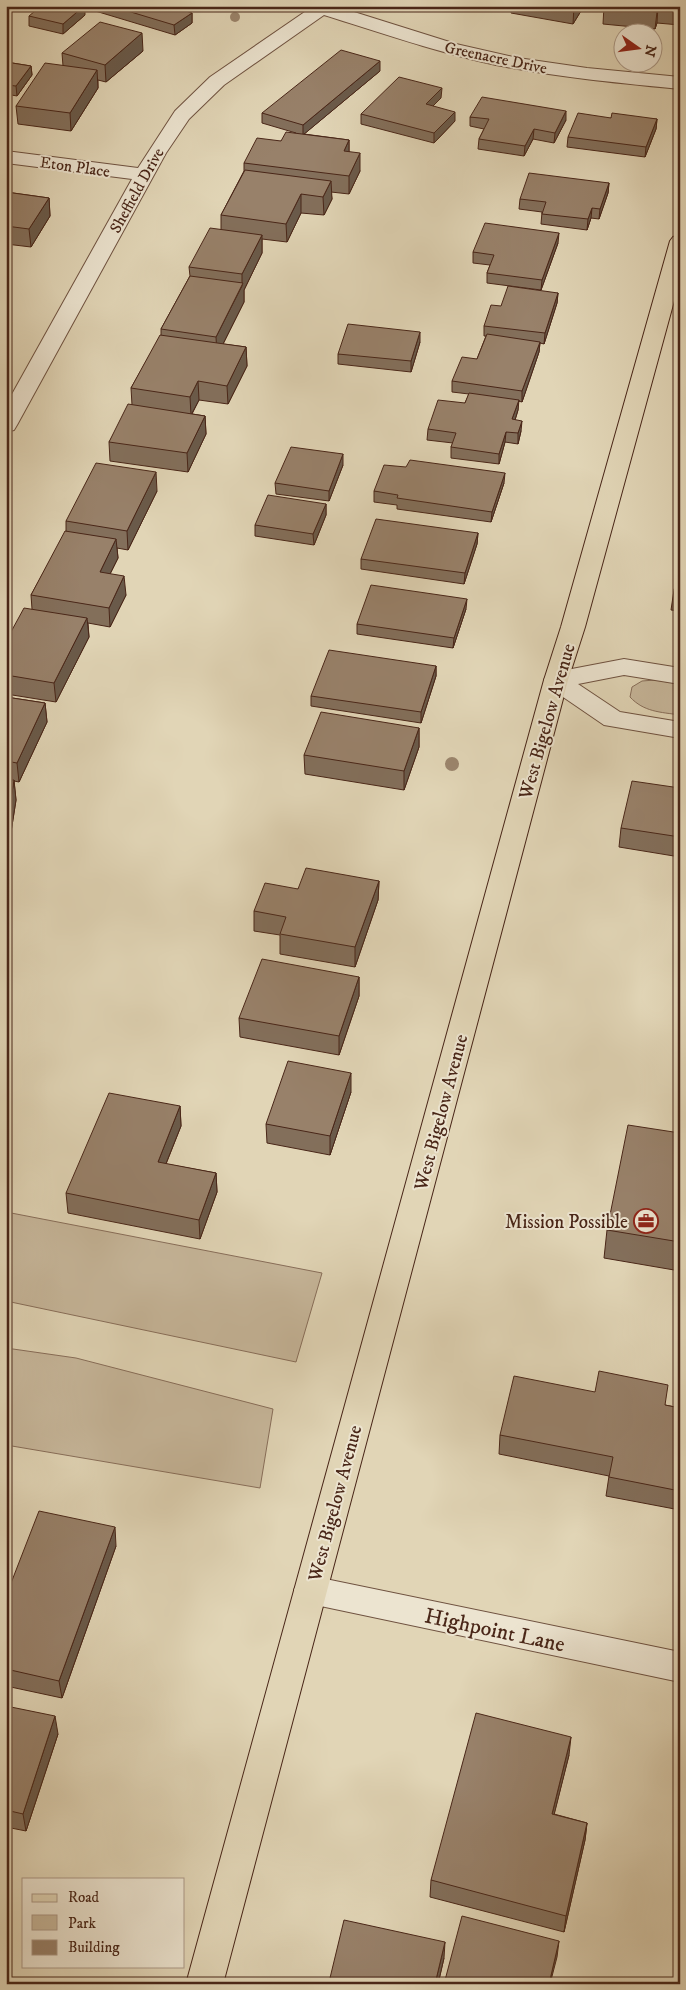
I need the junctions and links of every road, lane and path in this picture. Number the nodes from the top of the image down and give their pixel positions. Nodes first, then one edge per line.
1 (321, 7) edge
2 (680, 83) edge
3 (6, 157) edge
4 (144, 175) junction
5 (680, 241) edge
6 (6, 425) edge
7 (680, 676) edge
8 (556, 680) junction
9 (680, 730) edge
10 (311, 1590) junction
11 (680, 1667) edge
12 (204, 1984) edge

1 - 2 street, Greenacre Drive
1 - 4 street, Sheffield Drive
3 - 4 street, Eton Place
4 - 6 street, Sheffield Drive
5 - 8 main road, West Bigelow Avenue
7 - 8 street
8 - 9 street
8 - 10 main road, West Bigelow Avenue
10 - 11 street, Highpoint Lane
10 - 12 main road, West Bigelow Avenue

